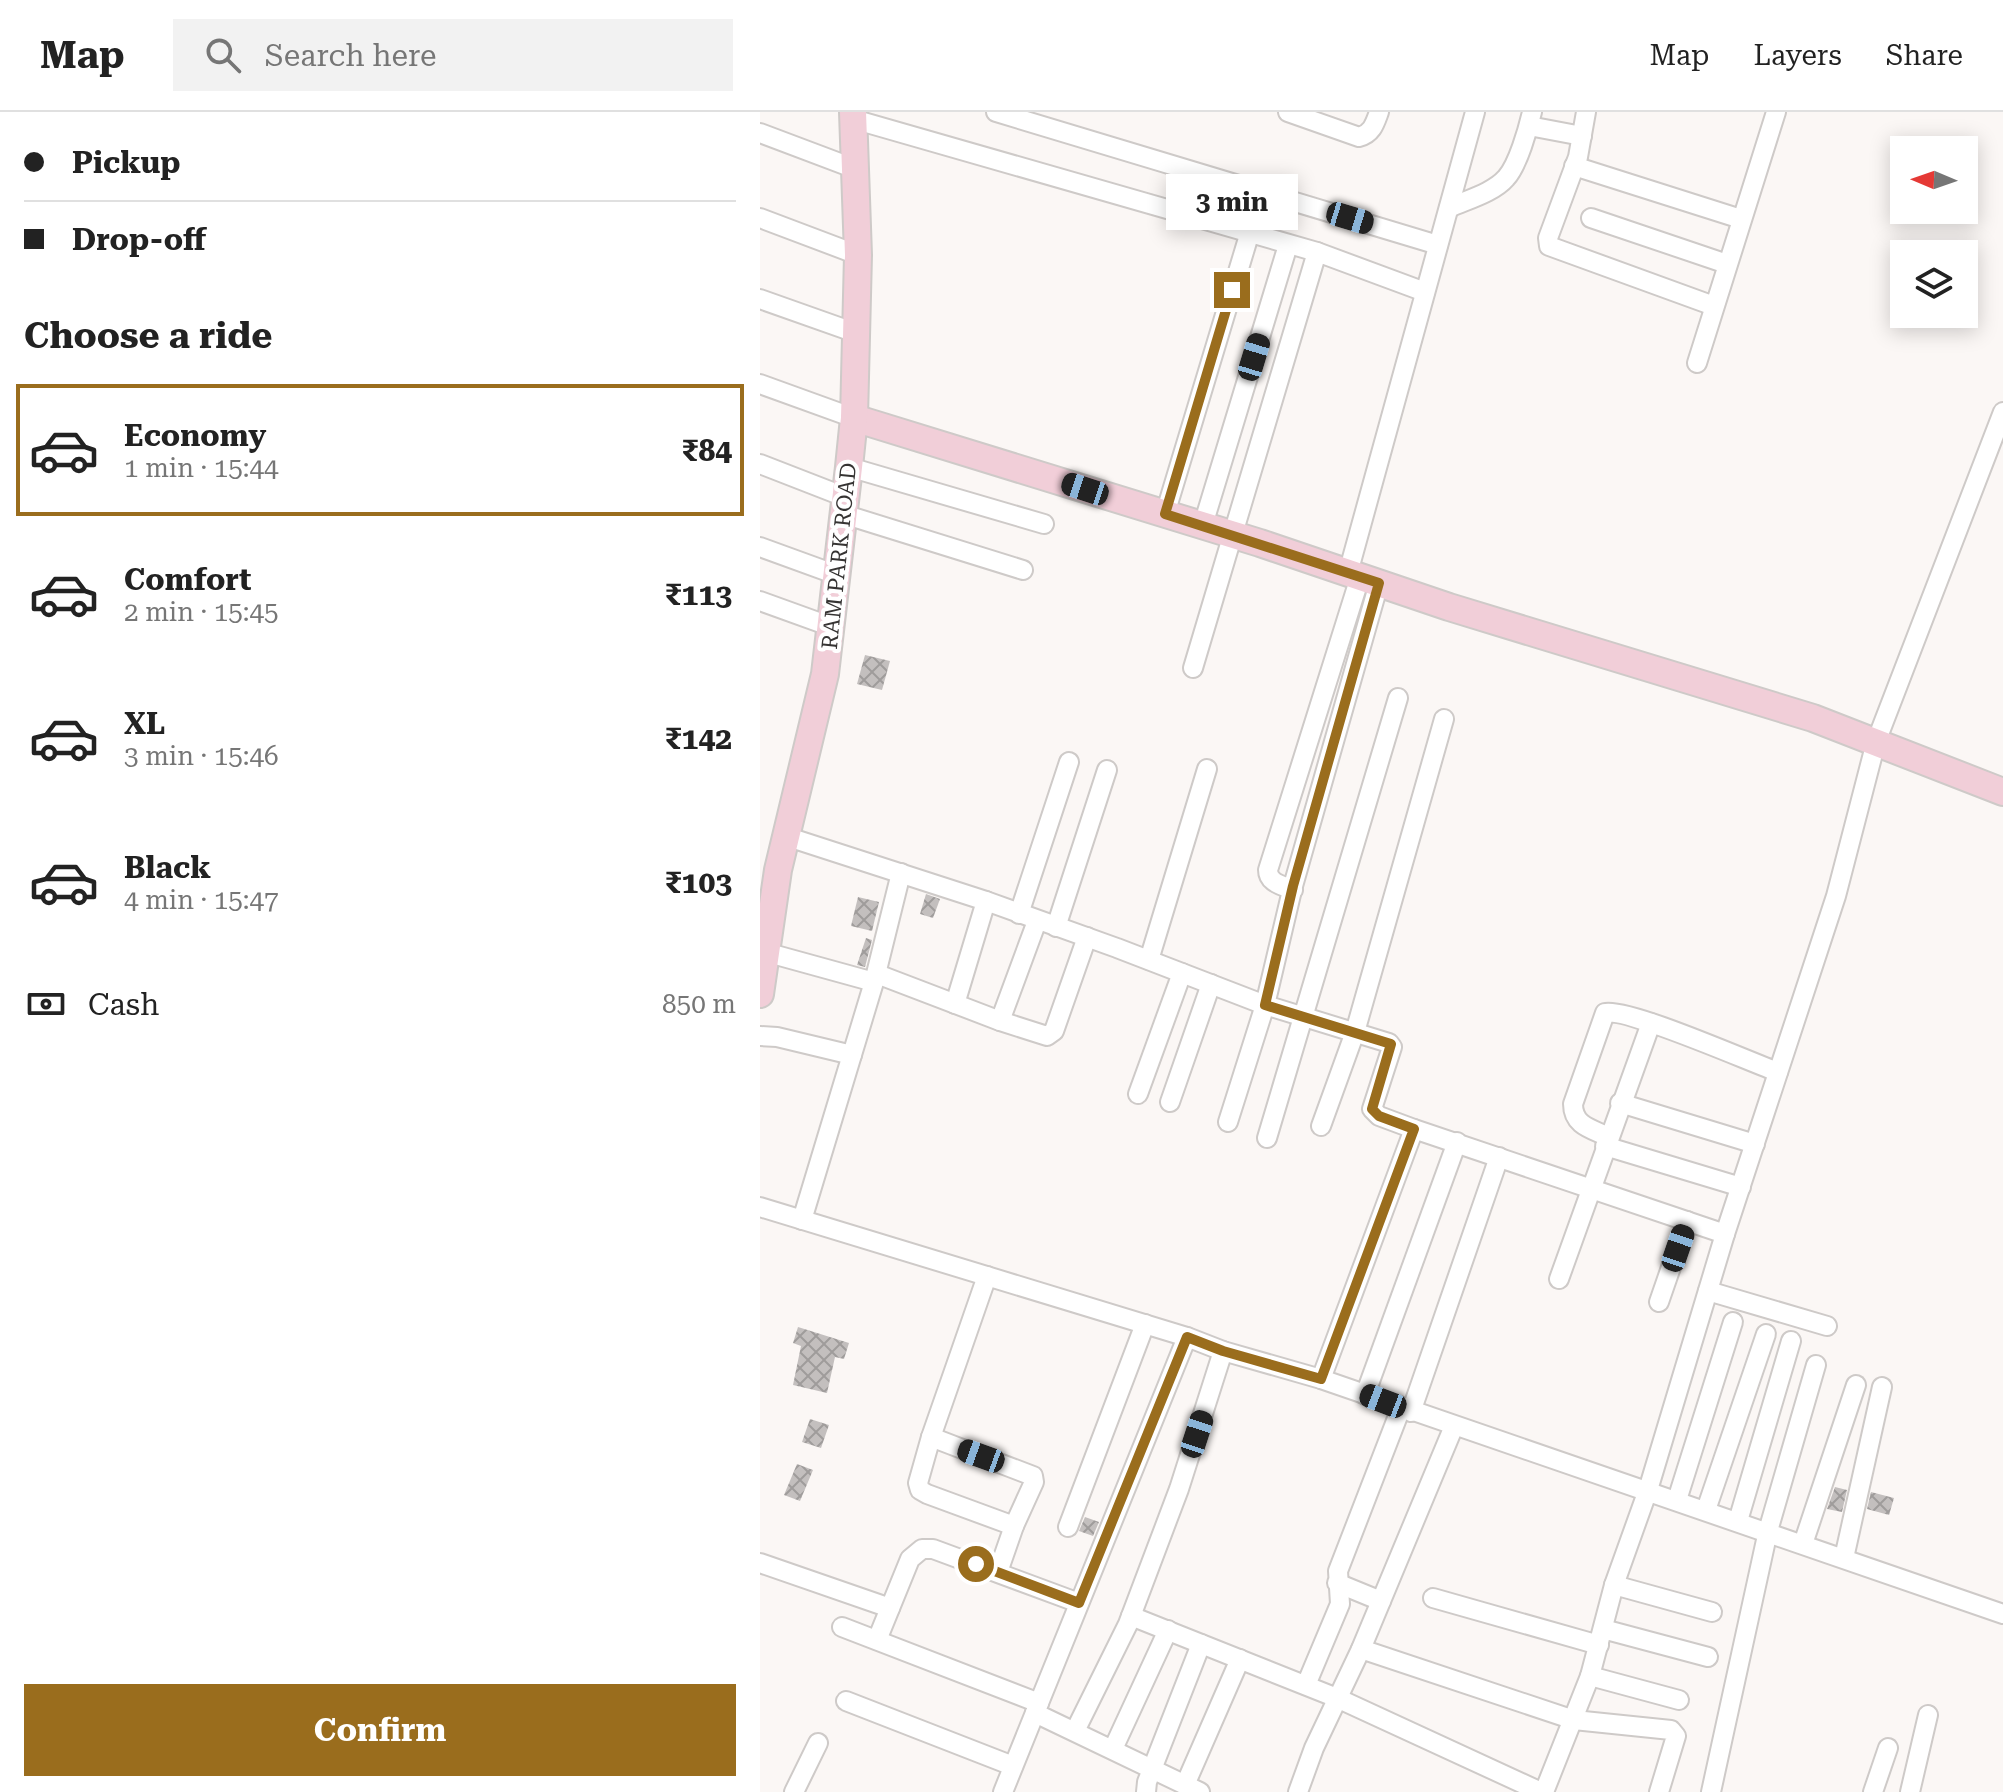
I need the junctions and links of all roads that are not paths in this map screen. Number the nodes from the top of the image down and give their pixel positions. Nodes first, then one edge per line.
1 (996, 112) edge
2 (1289, 112) edge
3 (1379, 112) edge
4 (1475, 112) edge
5 (1586, 112) edge
6 (1776, 112) edge
7 (853, 116) edge
8 (1530, 119) edge
9 (760, 133) edge
10 (1582, 136) junction
11 (1574, 166) junction
12 (853, 168) junction
13 (1262, 192) junction
14 (1449, 208) junction
15 (760, 218) edge
16 (1591, 218) dead end
17 (1741, 219) junction
18 (1249, 234) junction
19 (1288, 245) junction
20 (1438, 245) junction
21 (1317, 252) junction
22 (858, 255) junction
23 (1727, 264) junction
24 (1425, 292) junction
25 (760, 299) edge
26 (1714, 306) junction
27 (856, 333) junction
28 (1697, 363) dead end
29 (760, 384) edge
30 (2003, 412) edge
31 (854, 418) junction
32 (760, 464) edge
33 (849, 467) junction
34 (844, 505) junction
35 (1165, 514) junction
36 (1044, 524) dead end
37 (1203, 525) junction
38 (1234, 535) junction
39 (760, 547) edge
40 (1023, 570) dead end
41 (837, 575) junction
42 (1362, 578) junction
43 (760, 601) edge
44 (832, 627) junction
45 (1193, 668) dead end
46 (1398, 698) dead end
47 (1444, 719) dead end
48 (1876, 742) junction
49 (1069, 762) dead end
50 (1207, 769) dead end
51 (1107, 770) dead end
52 (2003, 792) edge
53 (785, 836) junction
54 (901, 873) junction
55 (1293, 890) junction
56 (986, 901) junction
57 (1019, 914) junction
58 (1037, 921) junction
59 (1056, 927) junction
60 (764, 936) edge
61 (1087, 937) junction
62 (1149, 960) junction
63 (1182, 973) junction
64 (875, 978) junction
65 (1211, 984) junction
66 (760, 994) edge
67 (955, 1004) junction
68 (1265, 1005) junction
69 (1303, 1016) junction
70 (1000, 1021) junction
71 (1651, 1023) junction
72 (1355, 1032) junction
73 (760, 1036) edge
74 (852, 1055) junction
75 (1778, 1072) junction
76 (1138, 1094) dead end
77 (1170, 1102) dead end
78 (1620, 1103) junction
79 (1228, 1122) dead end
80 (1321, 1126) dead end
81 (1414, 1129) junction
82 (1267, 1138) dead end
83 (1607, 1141) junction
84 (1457, 1142) junction
85 (1755, 1144) junction
86 (1499, 1157) junction
87 (1741, 1187) junction
88 (1590, 1189) junction
89 (760, 1207) edge
90 (802, 1220) junction
91 (1687, 1221) junction
92 (1725, 1234) junction
93 (987, 1276) junction
94 (1559, 1279) dead end
95 (1708, 1291) junction
96 (1659, 1302) dead end
97 (1733, 1322) dead end
98 (1145, 1324) junction
99 (1827, 1326) dead end
100 (1766, 1334) dead end
101 (1187, 1337) junction
102 (1791, 1341) dead end
103 (1223, 1351) junction
104 (1816, 1365) dead end
105 (1321, 1379) junction
106 (1856, 1385) dead end
107 (1882, 1387) dead end
108 (1365, 1395) junction
109 (1406, 1410) junction
110 (1454, 1426) junction
111 (931, 1437) junction
112 (1648, 1490) junction
113 (1677, 1500) junction
114 (1706, 1510) junction
115 (1738, 1521) junction
116 (1014, 1526) junction
117 (1068, 1527) dead end
118 (1768, 1531) junction
119 (1803, 1544) junction
120 (1844, 1558) junction
121 (760, 1563) edge
122 (998, 1572) junction
123 (1337, 1583) junction
124 (1614, 1585) junction
125 (1433, 1598) dead end
126 (1381, 1601) junction
127 (1079, 1603) junction
128 (890, 1608) junction
129 (1712, 1612) dead end
130 (2003, 1614) edge
131 (1131, 1616) junction
132 (842, 1627) dead end
133 (1168, 1630) junction
134 (1601, 1637) junction
135 (877, 1640) junction
136 (1201, 1644) junction
137 (1361, 1649) junction
138 (1708, 1657) dead end
139 (1240, 1659) junction
140 (1590, 1676) junction
141 (1306, 1685) junction
142 (1337, 1698) junction
143 (1679, 1700) dead end
144 (846, 1701) dead end
145 (1037, 1708) junction
146 (1928, 1715) dead end
147 (1574, 1720) junction
148 (1075, 1731) junction
149 (818, 1743) dead end
150 (1888, 1748) dead end
151 (1113, 1749) junction
152 (1013, 1766) junction
153 (1152, 1768) junction
154 (1192, 1788) edge
155 (1009, 1790) edge
156 (794, 1792) edge
157 (1146, 1792) edge
158 (1298, 1792) edge
159 (1543, 1792) edge
160 (1659, 1792) edge
161 (1711, 1792) edge
162 (1873, 1792) edge
163 (1910, 1792) edge

1 - 13 street
2 - 3 street
4 - 14 street
5 - 10 street
6 - 17 street
7 - 12 street, RAM PARK ROAD
7 - 18 street
8 - 10 street
8 - 14 street
9 - 12 street
10 - 11 street
11 - 17 street
11 - 26 street
12 - 22 street, RAM PARK ROAD
13 - 18 street
13 - 20 street
14 - 20 street
15 - 22 street
16 - 23 street
17 - 23 street
18 - 19 street
18 - 35 street
19 - 21 street
19 - 37 street
20 - 24 street
21 - 24 street
21 - 38 street
22 - 27 street, RAM PARK ROAD
23 - 26 street
24 - 42 street
25 - 27 street
26 - 28 street
27 - 31 street, RAM PARK ROAD
29 - 31 street
30 - 48 street
31 - 33 street, RAM PARK ROAD
31 - 35 street
32 - 34 street
33 - 34 street, RAM PARK ROAD
33 - 36 street
34 - 40 street
34 - 41 street, RAM PARK ROAD
35 - 37 street
37 - 38 street
38 - 42 street
38 - 45 street
39 - 41 street
41 - 44 street, RAM PARK ROAD
42 - 48 street
42 - 55 street
42 - 55 street
43 - 44 street
44 - 53 street, RAM PARK ROAD
46 - 69 street
47 - 72 street
48 - 52 street
48 - 75 street
49 - 57 street
50 - 62 street
51 - 59 street
53 - 54 street
53 - 60 street, RAM PARK ROAD
54 - 56 street
54 - 64 street
55 - 68 street
56 - 57 street
56 - 67 street
57 - 58 street
58 - 59 street
58 - 70 street
59 - 61 street
60 - 64 street
60 - 66 street, RAM PARK ROAD
61 - 62 street
61 - 70 street
62 - 63 street
63 - 65 street
63 - 76 street
64 - 67 street
64 - 74 street
65 - 68 street
65 - 77 street
67 - 70 street
68 - 69 street
68 - 79 street
69 - 72 street
69 - 82 street
71 - 75 street
71 - 78 street
71 - 83 street
72 - 80 street
72 - 81 street
73 - 74 street
74 - 90 street
75 - 85 street
78 - 83 street
78 - 85 street
81 - 84 street
81 - 105 street
83 - 87 street
83 - 88 street
84 - 86 street
84 - 108 street
85 - 87 street
86 - 88 street
86 - 109 street
87 - 92 street
88 - 91 street
88 - 94 street
89 - 90 street
90 - 93 street
91 - 92 street
91 - 96 street
92 - 95 street
93 - 98 street
93 - 111 street
95 - 99 street
95 - 112 street
97 - 113 street
98 - 101 street
98 - 117 street
100 - 114 street
101 - 103 street
101 - 127 street
102 - 115 street
103 - 105 street
103 - 131 street
104 - 118 street
105 - 108 street
106 - 119 street
107 - 120 street
108 - 109 street
109 - 110 street
109 - 123 street
110 - 112 street
110 - 126 street
111 - 116 street
111 - 116 street
112 - 113 street
112 - 124 street
113 - 114 street
114 - 115 street
115 - 118 street
116 - 122 street
118 - 119 street
118 - 161 street
119 - 120 street
120 - 130 street
121 - 128 street
122 - 127 street
122 - 128 street
123 - 126 street
123 - 141 street
124 - 129 street
124 - 134 street
125 - 134 street
126 - 137 street
127 - 145 street
128 - 135 street
131 - 133 street
131 - 148 street
132 - 135 street
133 - 136 street
133 - 151 street
134 - 138 street
134 - 140 street
135 - 145 street
136 - 139 street
136 - 153 street
137 - 142 street
137 - 147 street
139 - 141 street
139 - 154 street
140 - 143 street
140 - 147 street
141 - 142 street
142 - 158 street
142 - 159 street
144 - 152 street
145 - 148 street
145 - 152 street
146 - 163 street
147 - 159 street
147 - 160 street
148 - 151 street
149 - 156 street
150 - 162 street
151 - 153 street
152 - 155 street
153 - 154 street
153 - 157 street

